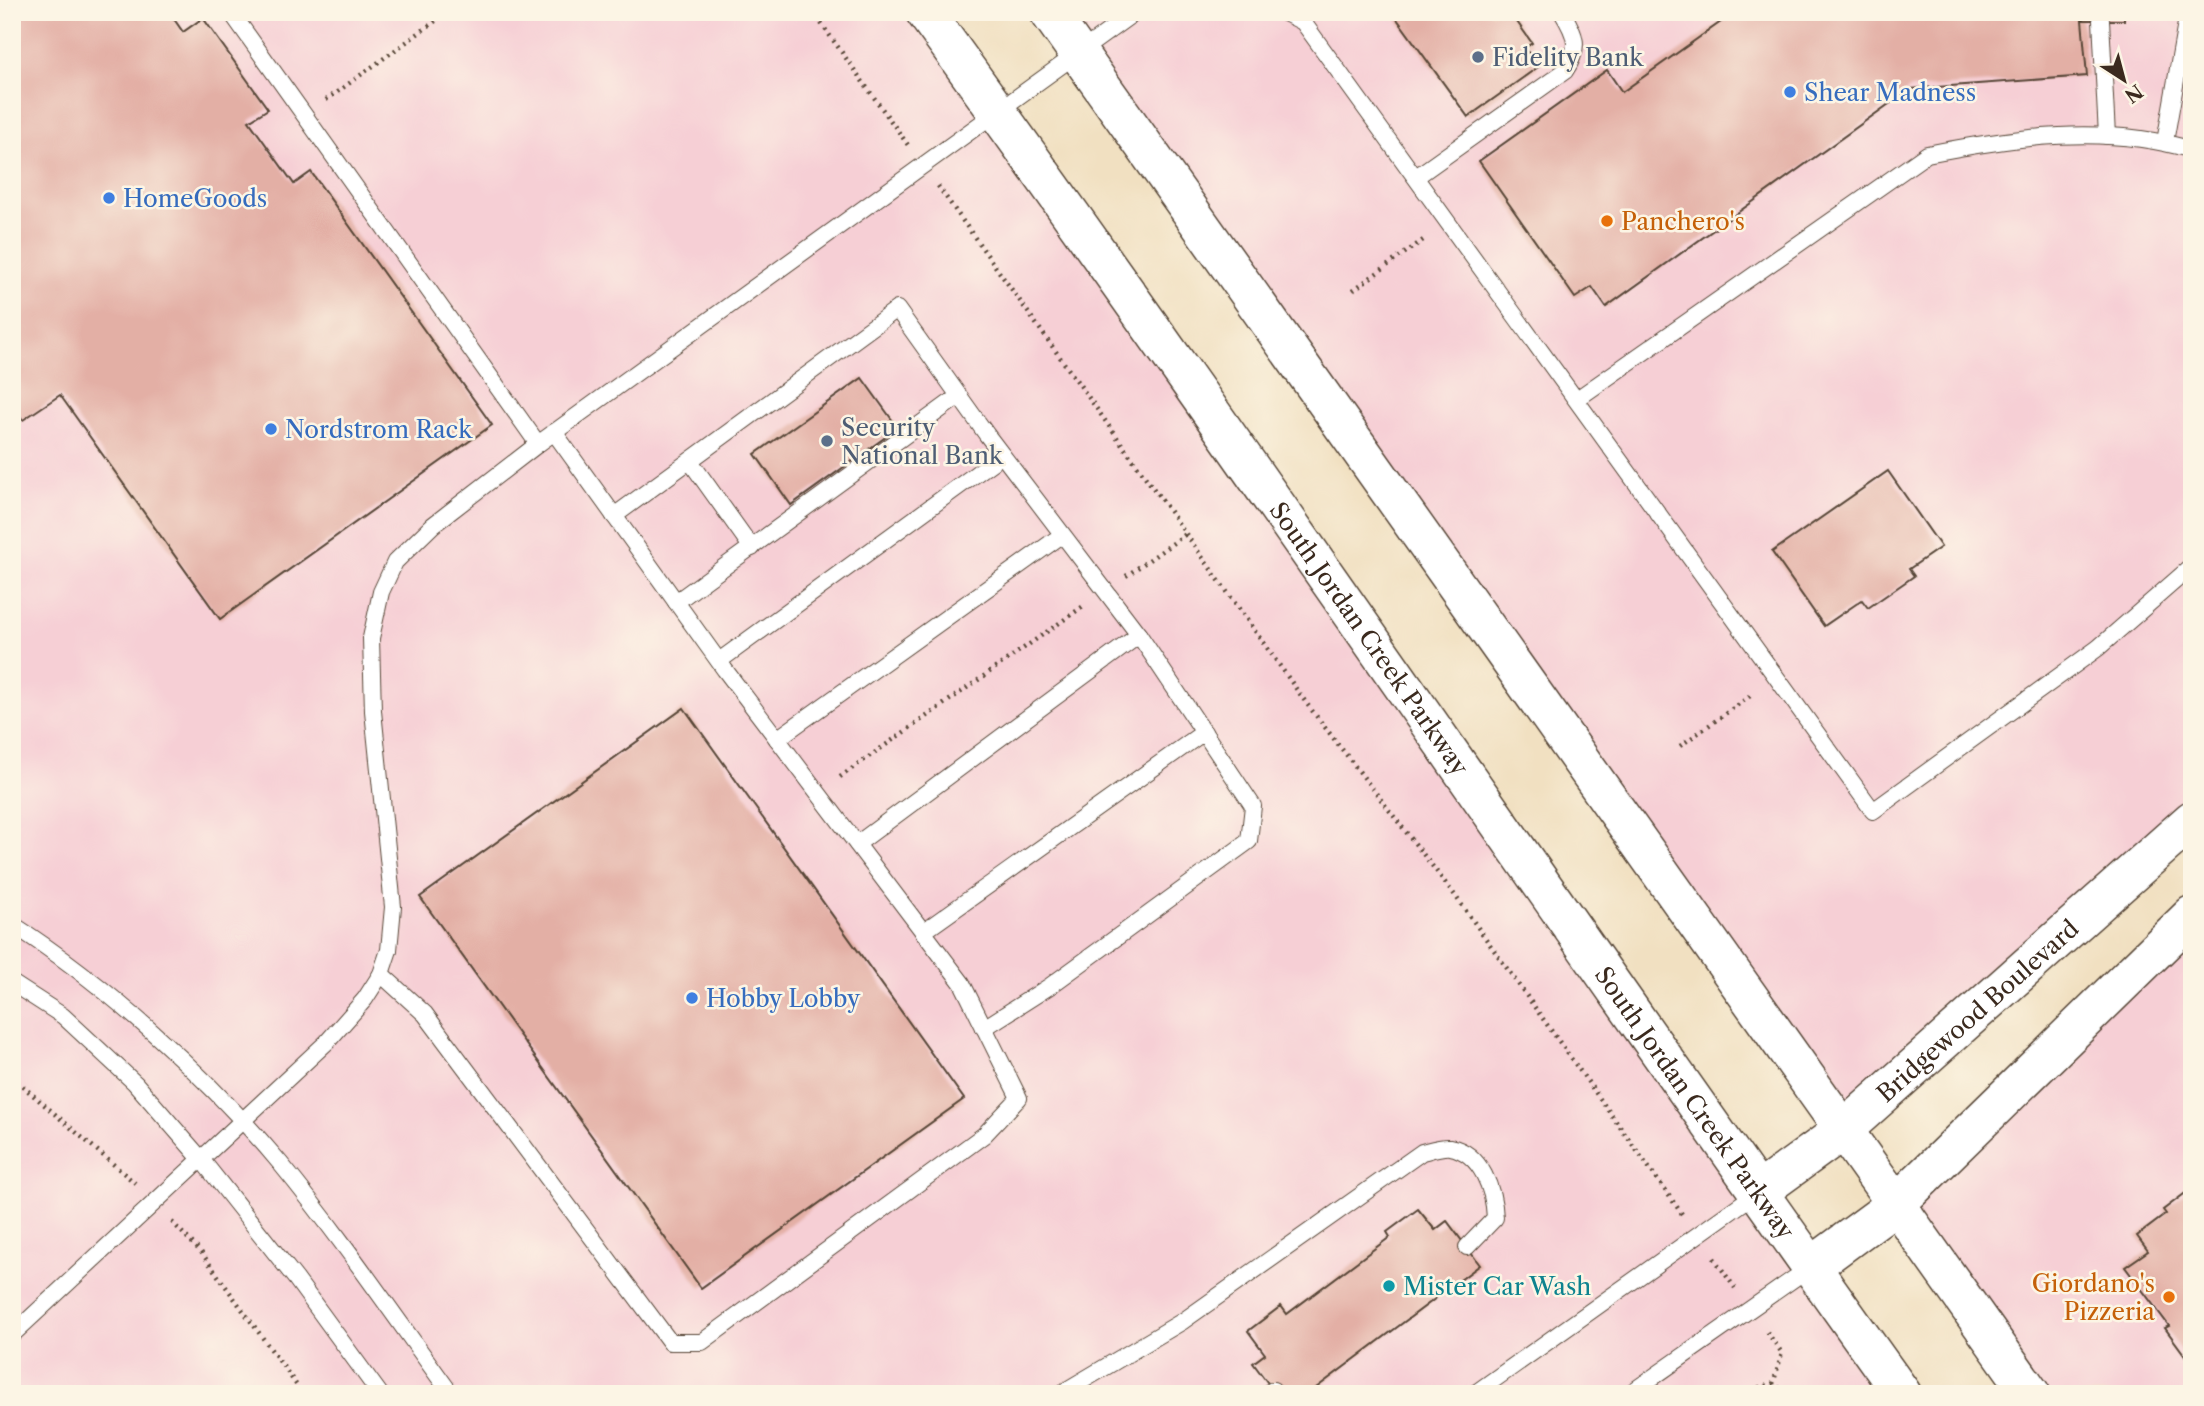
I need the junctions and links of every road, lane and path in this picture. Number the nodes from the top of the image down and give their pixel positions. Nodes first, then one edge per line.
1 (231, 12) edge
2 (448, 12) edge
3 (813, 12) edge
4 (925, 12) edge
5 (1049, 12) edge
6 (1135, 12) edge
7 (1283, 12) edge
8 (1317, 12) edge
9 (1562, 12) edge
10 (2188, 12) edge
11 (2101, 20) dead end
12 (1303, 22) junction
13 (1079, 53) junction
14 (996, 110) junction
15 (304, 115) junction
16 (900, 133) dead end
17 (2107, 136) junction
18 (2165, 142) junction
19 (2192, 150) edge
20 (1416, 177) junction
21 (943, 195) dead end
22 (1448, 222) junction
23 (1353, 290) dead end
24 (959, 396) junction
25 (1577, 399) junction
26 (554, 432) junction
27 (538, 444) junction
28 (1002, 455) junction
29 (690, 461) junction
30 (614, 516) junction
31 (1186, 534) junction
32 (1062, 535) junction
33 (752, 548) junction
34 (2192, 566) edge
35 (1105, 591) junction
36 (676, 602) junction
37 (1139, 635) junction
38 (719, 661) junction
39 (1777, 677) junction
40 (1204, 732) junction
41 (777, 739) junction
42 (1680, 746) dead end
43 (818, 793) junction
44 (2192, 820) edge
45 (856, 844) junction
46 (2192, 915) edge
47 (12, 923) edge
48 (923, 932) junction
49 (380, 974) junction
50 (12, 983) edge
51 (984, 1028) junction
52 (241, 1120) junction
53 (1842, 1131) junction
54 (1641, 1156) dead end
55 (201, 1159) junction
56 (1758, 1192) junction
57 (1895, 1205) junction
58 (1467, 1247) dead end
59 (1812, 1266) junction
60 (12, 1335) edge
61 (1782, 1353) dead end
62 (1773, 1384) junction
63 (380, 1394) edge
64 (451, 1394) edge
65 (1060, 1394) edge
66 (1474, 1394) edge
67 (1629, 1394) edge
68 (1731, 1394) edge
69 (1789, 1394) edge
70 (1902, 1394) edge
71 (2031, 1394) edge

1 - 15 lane
2 - 15 path
3 - 16 path
4 - 14 main road, South Jordan Creek Parkway
5 - 13 main road
6 - 13 lane
7 - 12 lane
8 - 12 lane
9 - 20 lane
10 - 18 lane
11 - 17 lane
12 - 20 lane
13 - 14 lane
13 - 53 main road
14 - 26 lane
14 - 56 main road, South Jordan Creek Parkway
15 - 27 lane
17 - 18 lane
17 - 25 lane
18 - 19 lane
20 - 22 lane
21 - 31 path
22 - 23 path
22 - 25 lane
24 - 28 lane
24 - 29 lane
24 - 33 lane
25 - 39 lane
26 - 27 lane
26 - 30 lane
27 - 49 lane
28 - 32 lane
28 - 38 lane
29 - 30 lane
29 - 33 lane
30 - 36 lane
31 - 35 path
31 - 54 path
32 - 35 lane
32 - 41 lane
33 - 36 lane
34 - 39 lane
35 - 37 lane
35 - 43 path
36 - 38 lane
37 - 40 lane
37 - 45 lane
38 - 41 lane
39 - 42 path
40 - 48 lane
40 - 51 lane
41 - 43 lane
43 - 45 lane
44 - 53 main road, Bridgewood Boulevard
45 - 48 lane
46 - 57 main road
47 - 52 lane
48 - 51 lane
49 - 51 lane
49 - 52 lane
50 - 55 lane
52 - 55 lane
52 - 64 lane
53 - 56 main road, Bridgewood Boulevard
53 - 57 main road
55 - 60 lane
55 - 63 lane
56 - 59 main road, South Jordan Creek Parkway
56 - 66 lane
57 - 59 main road
57 - 71 main road
58 - 65 lane
59 - 67 lane
59 - 70 main road, South Jordan Creek Parkway
61 - 62 path
62 - 68 path
62 - 69 path

